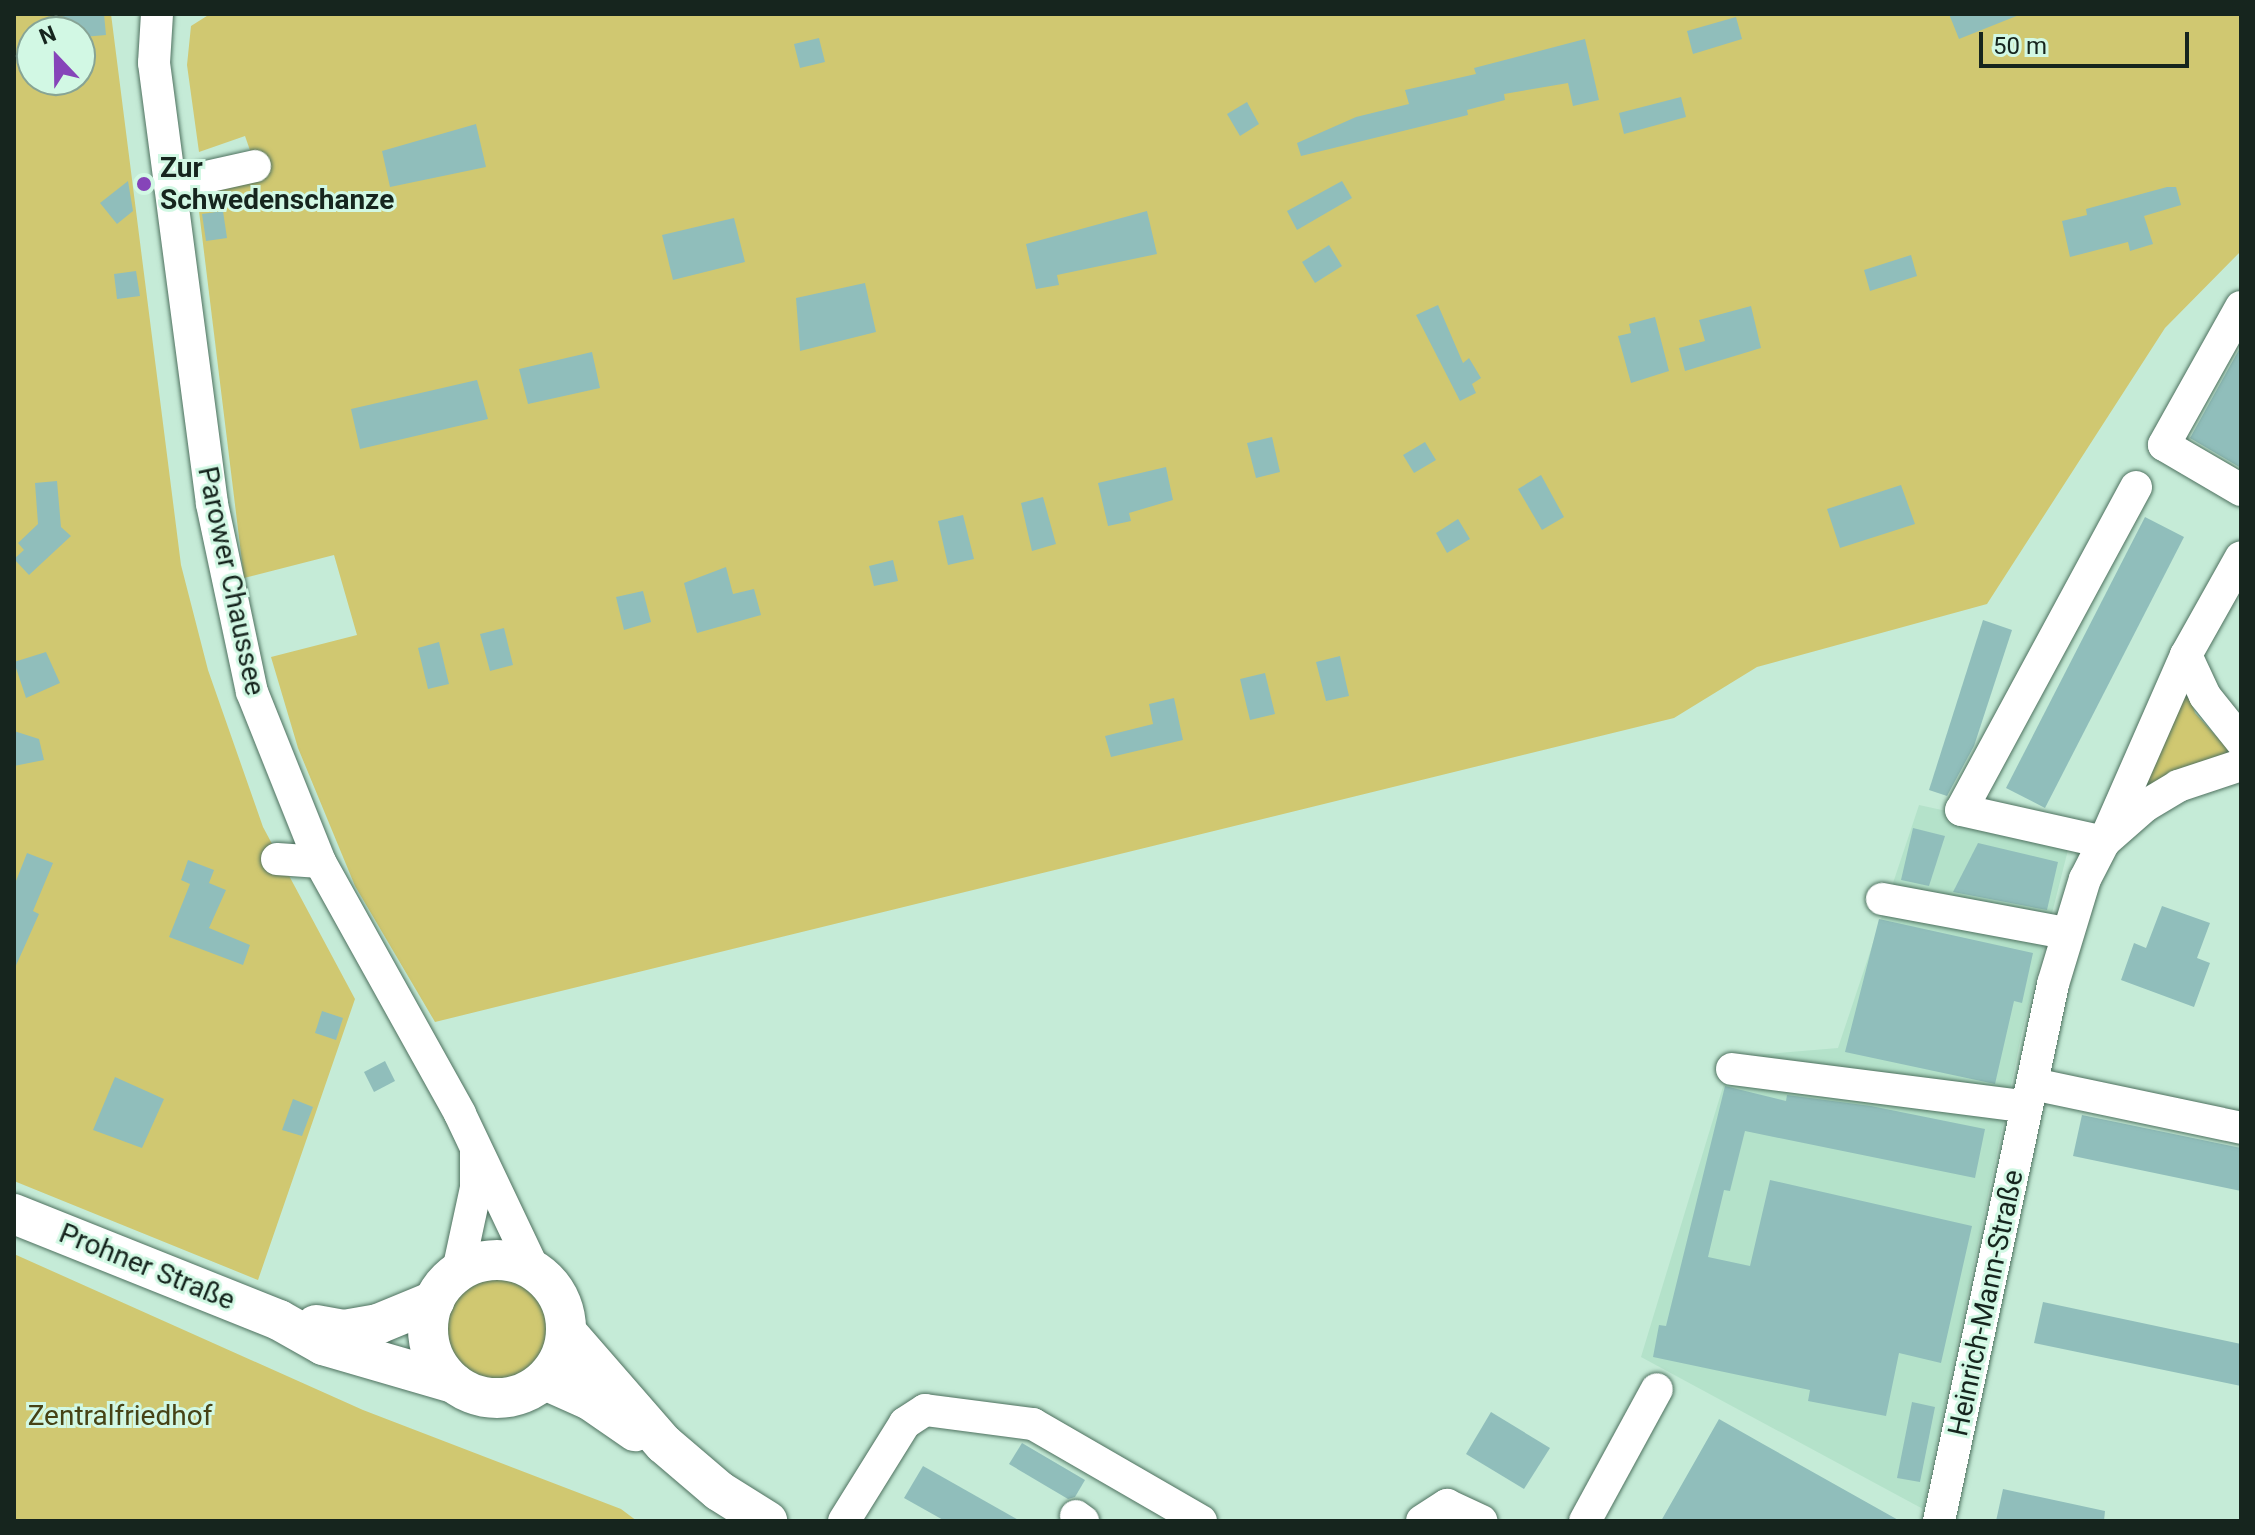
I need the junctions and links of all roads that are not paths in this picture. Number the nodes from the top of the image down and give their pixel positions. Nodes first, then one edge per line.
1 (157, 14) edge
2 (255, 166) dead end
3 (170, 185) junction
4 (2241, 307) edge
5 (2136, 487) dead end
6 (2241, 490) edge
7 (2241, 557) edge
8 (2186, 655) junction
9 (2241, 741) edge
10 (2241, 765) edge
11 (2104, 842) junction
12 (277, 859) dead end
13 (320, 862) junction
14 (1882, 899) dead end
15 (2066, 933) junction
16 (1732, 1069) dead end
17 (2030, 1096) junction
18 (2241, 1128) edge
19 (476, 1148) junction
20 (14, 1214) edge
21 (534, 1270) junction
22 (446, 1286) junction
23 (279, 1320) junction
24 (567, 1333) junction
25 (545, 1380) junction
26 (454, 1383) junction
27 (1657, 1389) dead end
28 (664, 1444) junction
29 (767, 1521) edge
30 (844, 1521) edge
31 (1201, 1521) edge
32 (1422, 1521) edge
33 (1481, 1521) edge
34 (1585, 1521) edge
35 (1939, 1521) edge

1 - 3 street, Parower Chaussee
2 - 3 street
3 - 13 street, Parower Chaussee
4 - 6 street
5 - 11 street
7 - 8 street, Heinrich-Mann-Straße
8 - 9 street
8 - 11 street, Heinrich-Mann-Straße
10 - 11 street
11 - 15 street, Heinrich-Mann-Straße
12 - 13 street
13 - 19 street, Parower Chaussee
14 - 15 street
15 - 17 street, Heinrich-Mann-Straße
16 - 17 street
17 - 18 street
17 - 35 street, Heinrich-Mann-Straße
19 - 21 street, Parower Chaussee
19 - 22 street, Parower Chaussee
20 - 23 main road, Prohner Straße
21 - 22 main road
21 - 24 main road, Parower Chaussee
22 - 23 main road, Prohner Straße
22 - 26 main road, Parower Chaussee
23 - 26 main road, Prohner Straße
24 - 25 main road
24 - 28 main road
25 - 26 main road
25 - 28 main road
27 - 34 street
28 - 29 main road
30 - 31 street
32 - 33 street

